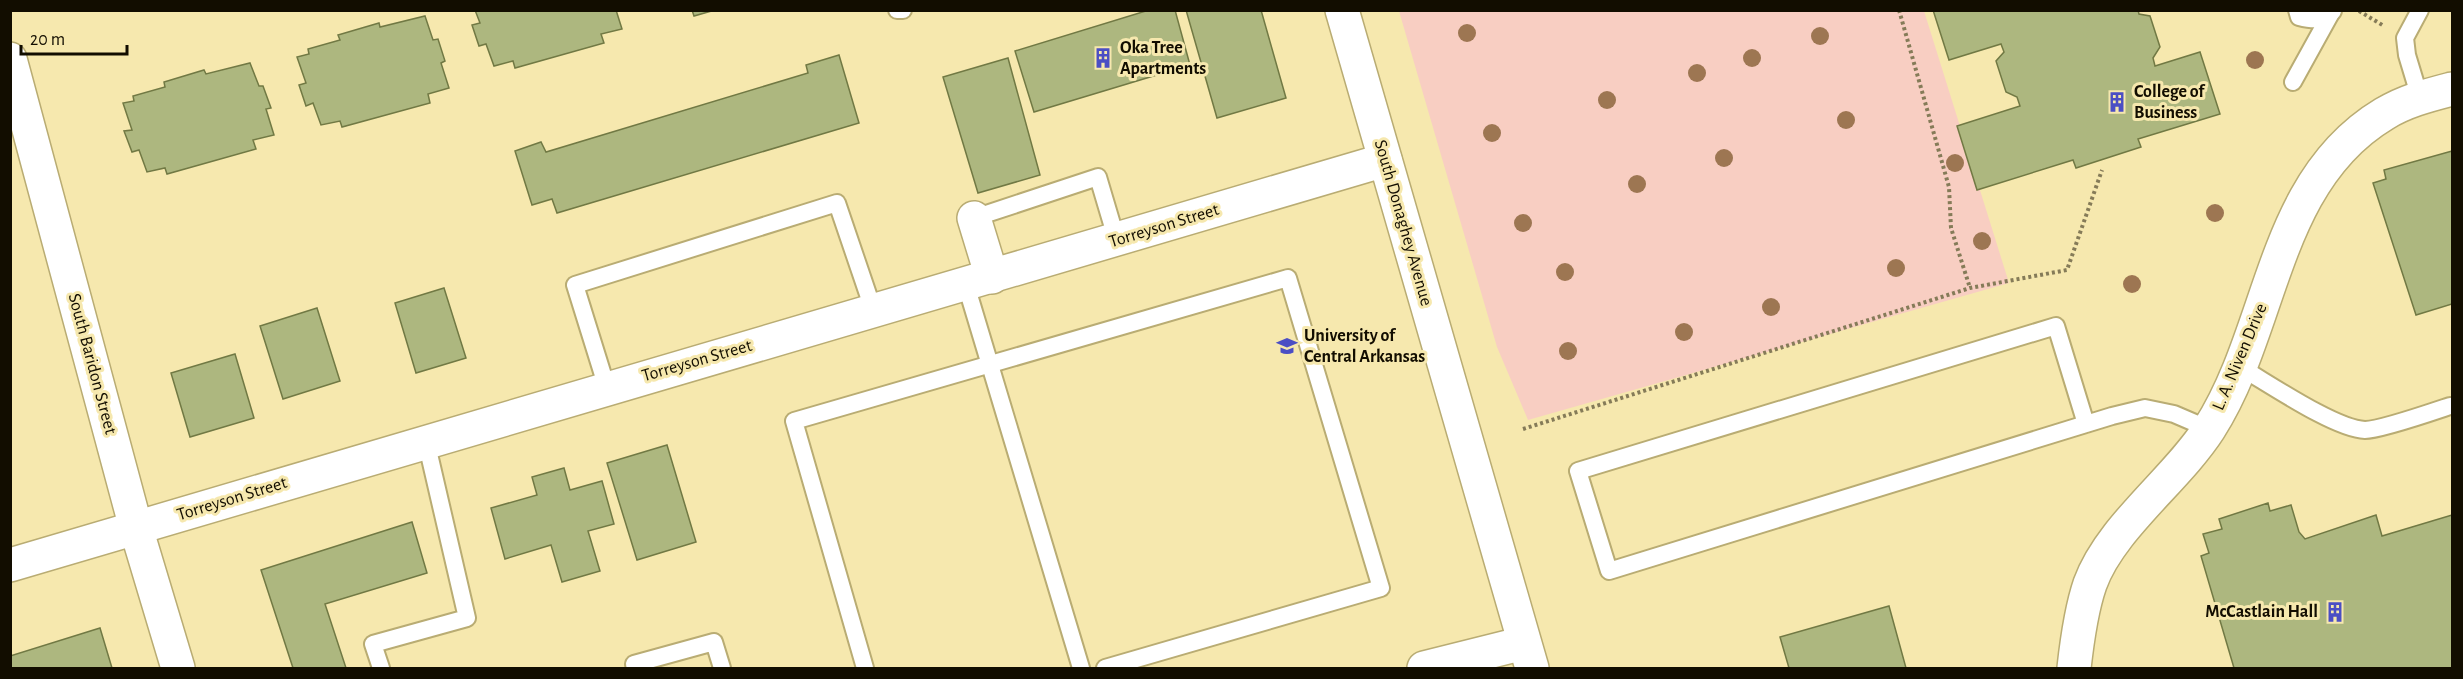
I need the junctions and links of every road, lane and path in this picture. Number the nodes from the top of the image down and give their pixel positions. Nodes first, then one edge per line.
1 (897, 10) edge
2 (903, 10) edge
3 (1342, 10) edge
4 (1899, 10) edge
5 (2297, 10) edge
6 (2420, 10) edge
7 (2331, 13) edge
8 (10, 59) edge
9 (2293, 82) dead end
10 (2452, 89) edge
11 (2420, 98) junction
12 (1385, 160) junction
13 (2102, 170) dead end
14 (974, 218) joint
15 (1117, 241) junction
16 (979, 281) junction
17 (1970, 288) junction
18 (873, 309) junction
19 (991, 364) junction
20 (2240, 367) junction
21 (607, 388) junction
22 (2450, 406) dead end
23 (2086, 424) junction
24 (1523, 429) dead end
25 (2209, 429) junction
26 (426, 441) junction
27 (136, 528) junction
28 (10, 565) edge
29 (1528, 656) edge
30 (1110, 668) edge
31 (178, 669) edge
32 (381, 669) edge
33 (635, 669) edge
34 (722, 669) edge
35 (865, 669) edge
36 (1080, 669) edge
37 (1424, 669) edge
38 (2074, 669) edge

1 - 2 lane
3 - 12 street, South Donaghey Avenue
4 - 17 path
5 - 7 lane
6 - 11 lane
7 - 9 lane
8 - 27 street, South Baridon Street
10 - 11 street, L. A. Niven Drive
11 - 20 street, L. A. Niven Drive
12 - 15 street, Torreyson Street
12 - 29 street, South Donaghey Avenue
13 - 17 path
14 - 15 lane
14 - 16 street
15 - 16 street, Torreyson Street
16 - 18 street, Torreyson Street
16 - 19 lane
17 - 24 path
18 - 21 street, Torreyson Street
18 - 21 lane
19 - 30 lane
19 - 35 lane
19 - 36 lane
20 - 22 lane
20 - 25 street, L. A. Niven Drive
21 - 26 street, Torreyson Street
23 - 23 lane
23 - 25 lane
25 - 38 street, L. A. Niven Drive
26 - 27 street, Torreyson Street
26 - 32 lane
27 - 28 street, Torreyson Street
27 - 31 street, South Baridon Street
29 - 37 street
33 - 34 lane

